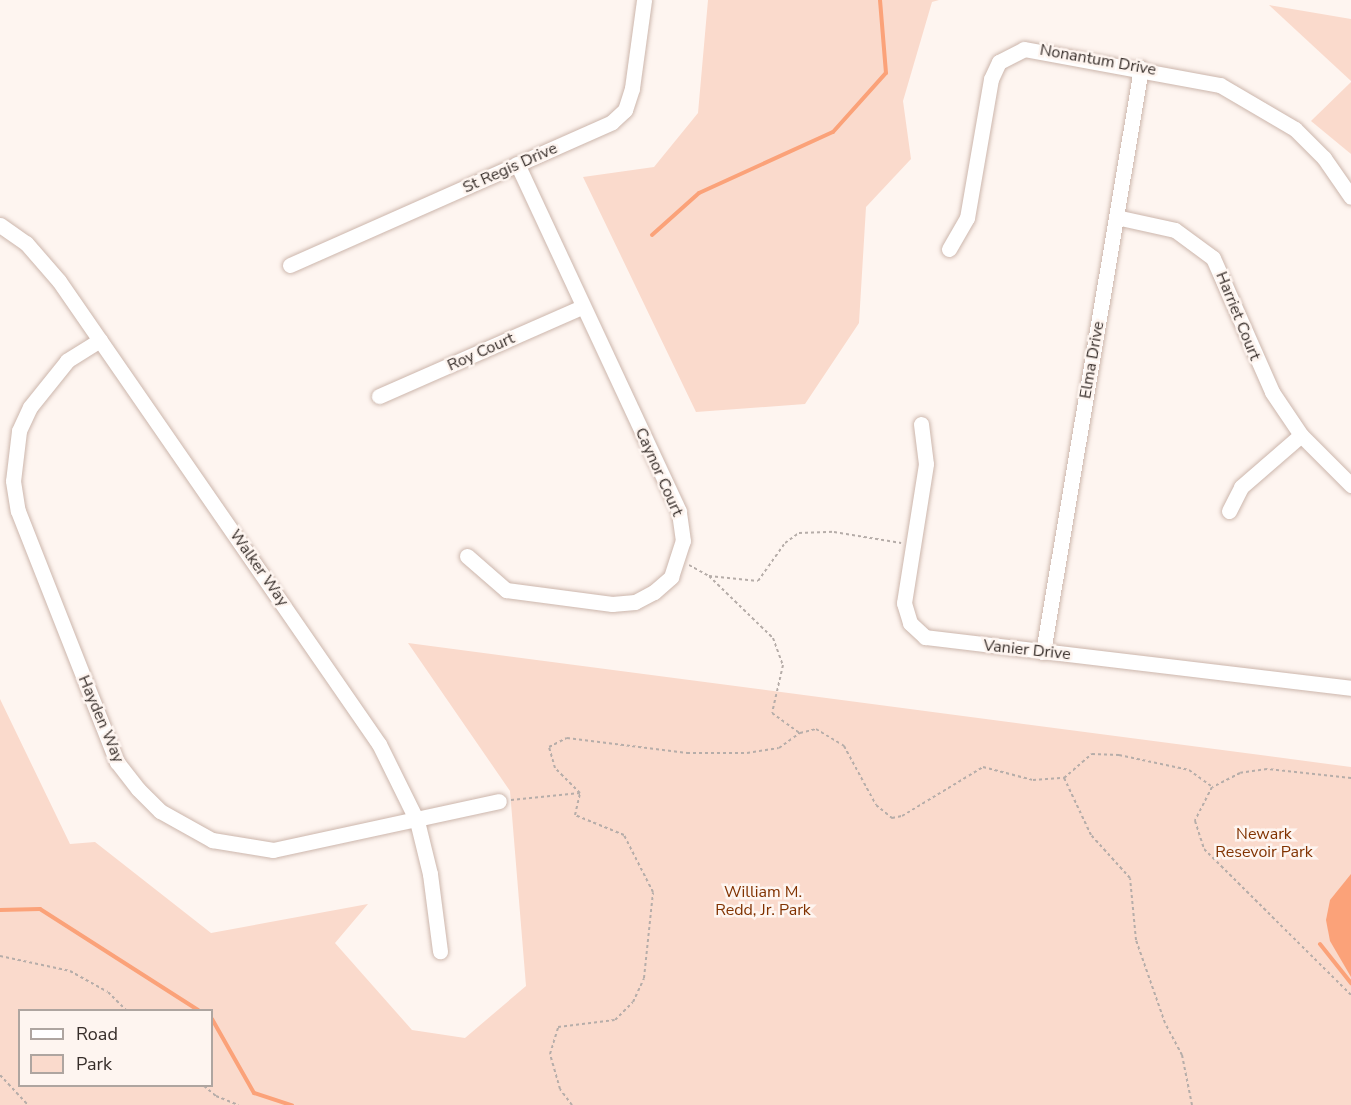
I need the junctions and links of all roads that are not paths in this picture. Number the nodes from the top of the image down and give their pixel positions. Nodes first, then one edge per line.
1 (644, 0) edge
2 (1141, 68) junction
3 (517, 164) junction
4 (1351, 197) edge
5 (1116, 217) junction
6 (0, 225) edge
7 (949, 249) dead end
8 (290, 265) dead end
9 (582, 307) junction
10 (100, 340) junction
11 (379, 396) dead end
12 (921, 424) dead end
13 (1301, 435) junction
14 (1351, 485) edge
15 (1229, 511) dead end
16 (467, 556) dead end
17 (1043, 652) junction
18 (1351, 688) edge
19 (499, 801) road end
20 (417, 821) junction
21 (441, 951) dead end

1 - 3 street, St Regis Drive
2 - 4 street, Nonantum Drive
2 - 5 street, Elma Drive
2 - 7 street, Nonantum Drive
3 - 8 street, St Regis Drive
3 - 9 street, Caynor Court
5 - 13 street, Harriet Court
5 - 17 street, Elma Drive
6 - 10 street, Walker Way
9 - 11 street, Roy Court
9 - 16 street, Caynor Court
10 - 20 street, Walker Way
10 - 20 street, Hayden Way
12 - 17 street, Vanier Drive
13 - 14 street, Harriet Court
13 - 15 street
17 - 18 street, Vanier Drive
19 - 20 street, Hayden Way
20 - 21 street, Walker Way

